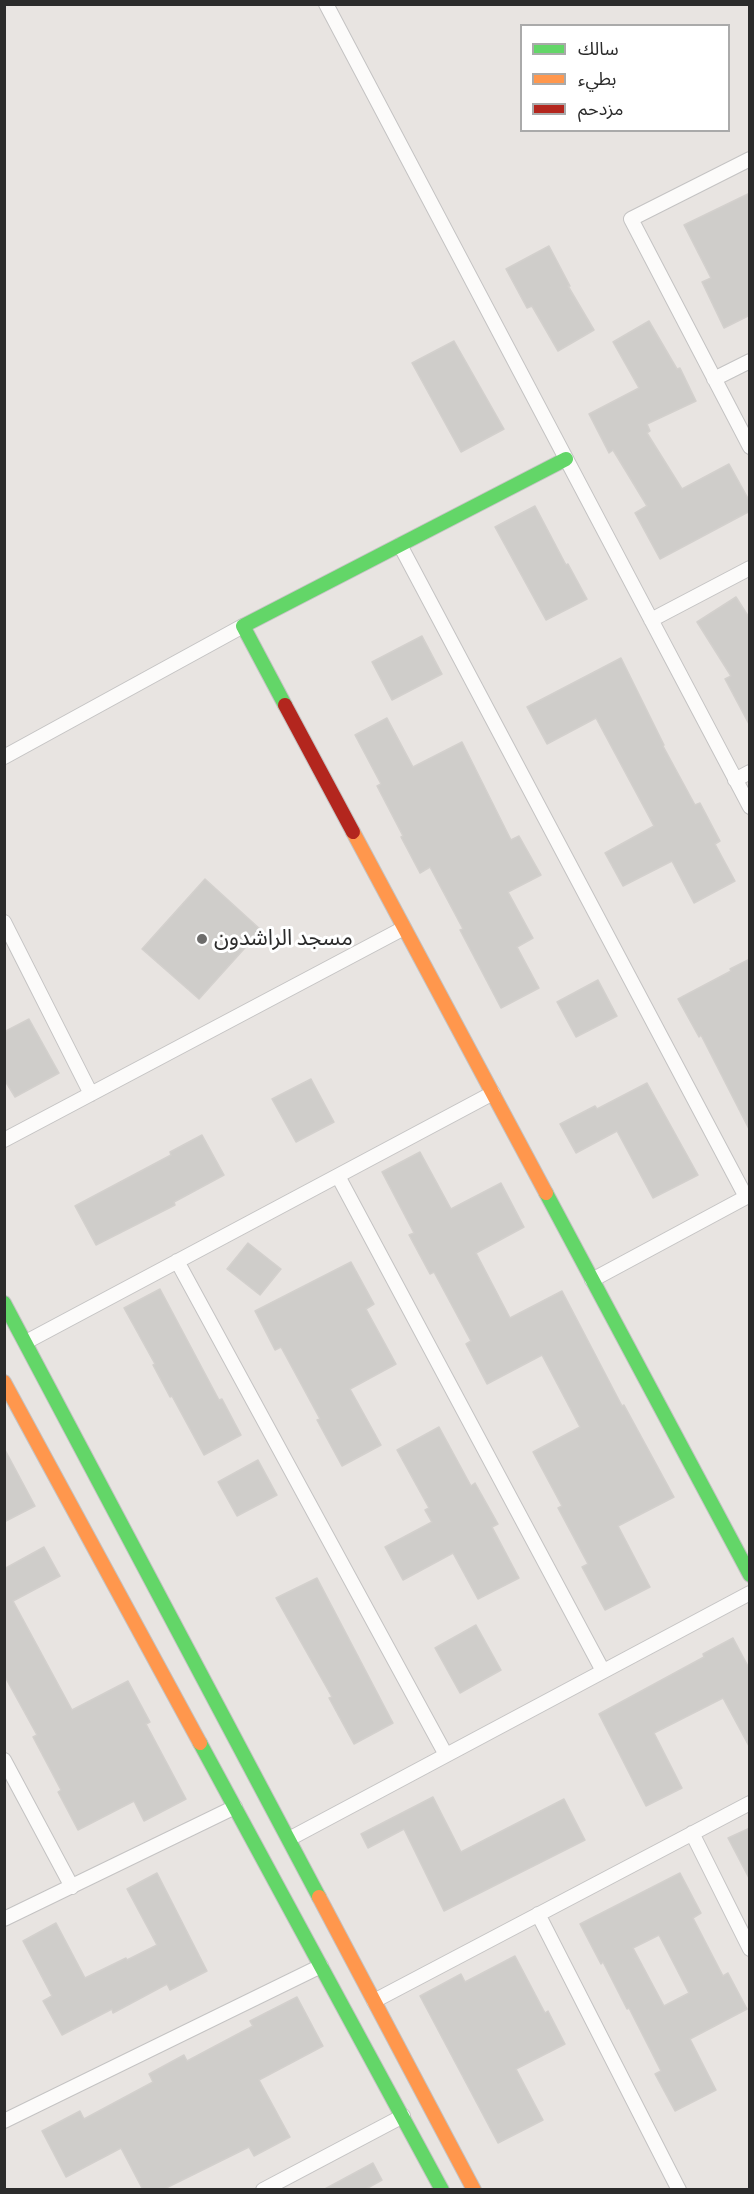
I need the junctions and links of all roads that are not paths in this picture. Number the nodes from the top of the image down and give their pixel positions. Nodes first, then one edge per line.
1 (326, 4) edge
2 (750, 159) edge
3 (750, 361) edge
4 (714, 379) junction
5 (750, 447) edge
6 (566, 459) junction
7 (400, 545) junction
8 (750, 568) edge
9 (651, 620) junction
10 (243, 626) junction
11 (4, 757) edge
12 (750, 772) edge
13 (735, 780) junction
14 (750, 807) edge
15 (4, 922) edge
16 (404, 928) junction
17 (493, 1093) junction
18 (91, 1094) junction
19 (4, 1140) edge
20 (338, 1176) junction
21 (748, 1196) edge
22 (177, 1262) junction
23 (592, 1280) junction
24 (4, 1303) edge
25 (26, 1342) junction
26 (4, 1382) edge
27 (750, 1575) edge
28 (750, 1593) edge
29 (603, 1671) junction
30 (446, 1755) junction
31 (4, 1761) edge
32 (750, 1803) edge
33 (235, 1807) junction
34 (692, 1833) junction
35 (289, 1839) junction
36 (72, 1887) junction
37 (538, 1914) junction
38 (4, 1919) edge
39 (750, 1949) edge
40 (321, 1966) junction
41 (374, 2001) junction
42 (403, 2116) junction
43 (4, 2121) edge
44 (263, 2190) edge
45 (442, 2190) edge
46 (474, 2190) edge
47 (679, 2190) edge

1 - 6 street
2 - 4 street
3 - 4 street
4 - 5 street
6 - 7 street
6 - 9 street
7 - 10 street
7 - 21 street
8 - 9 street
9 - 13 street
10 - 11 street
10 - 16 street
12 - 13 street
13 - 14 street
15 - 18 street
16 - 17 street
16 - 18 street
17 - 20 street
17 - 23 street
18 - 19 street
20 - 22 street
20 - 29 street
21 - 23 street
22 - 25 street
22 - 30 street
23 - 27 street
24 - 25 street
25 - 35 street
26 - 33 street
28 - 29 street
29 - 30 street
30 - 35 street
31 - 36 street
32 - 34 street
33 - 36 street
33 - 40 street
34 - 37 street
34 - 39 street
35 - 41 street
36 - 38 street
37 - 41 street
37 - 47 street
40 - 42 street
40 - 43 street
41 - 46 street
42 - 44 street
42 - 45 street

